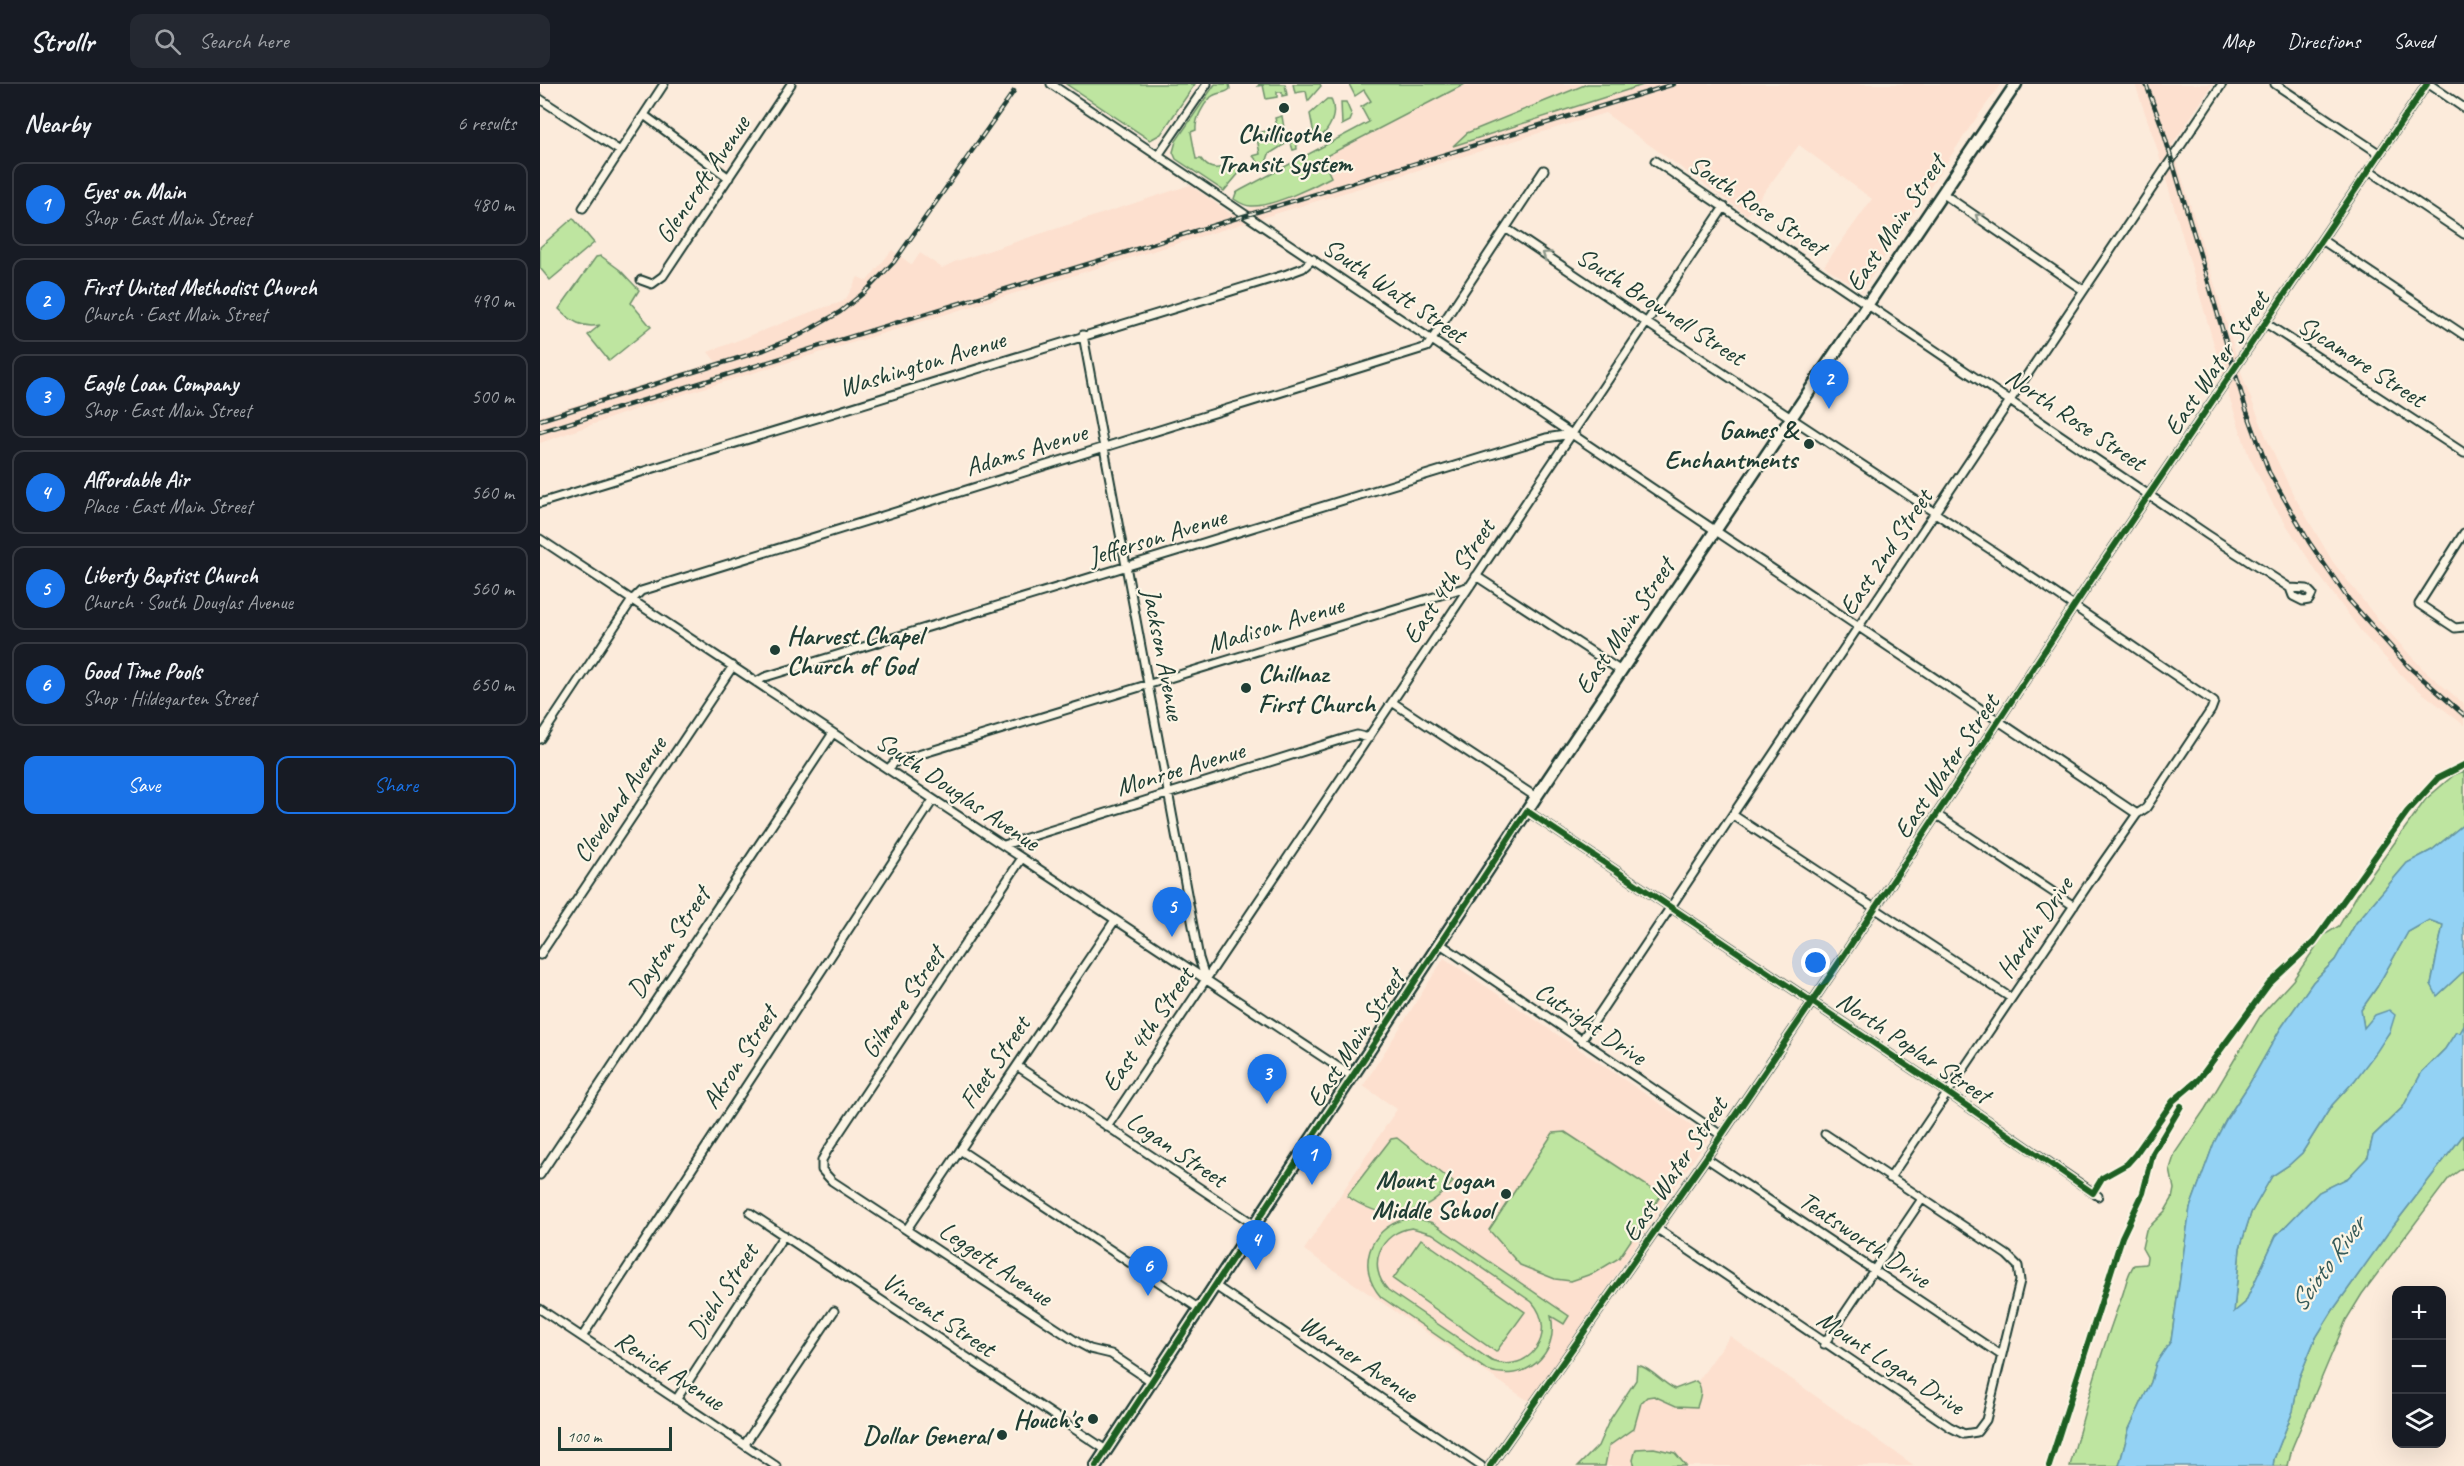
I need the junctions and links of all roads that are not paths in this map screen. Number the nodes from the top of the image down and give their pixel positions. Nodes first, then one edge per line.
1 (664, 84) edge
2 (791, 84) edge
3 (1051, 84) edge
4 (1207, 84) edge
5 (2016, 84) edge
6 (2222, 84) edge
7 (2275, 84) edge
8 (2428, 84) edge
9 (541, 99) edge
10 (2464, 108) edge
11 (644, 115) junction
12 (620, 152) junction
13 (1159, 154) junction
14 (2380, 154) junction
15 (1655, 161) dead end
16 (1544, 170) dead end
17 (2370, 170) junction
18 (729, 177) junction
19 (1942, 193) junction
20 (1724, 207) junction
21 (583, 208) dead end
22 (1507, 229) junction
23 (2464, 234) edge
24 (2322, 240) junction
25 (1313, 260) junction
26 (641, 280) dead end
27 (2083, 290) junction
28 (1867, 305) junction
29 (1647, 323) junction
30 (2267, 324) junction
31 (1083, 335) junction
32 (2464, 335) edge
33 (1433, 340) junction
34 (2011, 401) junction
35 (1792, 418) junction
36 (1571, 434) junction
37 (1102, 447) junction
38 (2464, 453) edge
39 (2150, 496) junction
40 (540, 502) edge
41 (1936, 513) junction
42 (1716, 531) junction
43 (2464, 533) edge
44 (540, 539) edge
45 (1126, 568) junction
46 (1476, 576) junction
47 (1470, 586) junction
48 (2290, 588) dead end
49 (633, 600) junction
50 (2075, 607) junction
51 (1859, 627) junction
52 (2464, 627) edge
53 (733, 666) junction
54 (1621, 671) junction
55 (756, 682) junction
56 (1148, 684) junction
57 (1392, 702) junction
58 (2214, 702) joint
59 (1999, 721) junction
60 (833, 733) junction
61 (1369, 738) junction
62 (540, 739) edge
63 (888, 768) junction
64 (1168, 794) junction
65 (1536, 797) junction
66 (933, 800) junction
67 (1527, 811) junction
68 (1733, 814) junction
69 (1937, 814) junction
70 (2137, 814) junction
71 (1004, 845) junction
72 (1022, 858) junction
73 (1671, 906) junction
74 (2074, 906) junction
75 (1875, 908) junction
76 (1115, 920) junction
77 (1439, 943) junction
78 (540, 955) edge
79 (1206, 980) junction
80 (2011, 998) junction
81 (1812, 1001) junction
82 (1581, 1041) junction
83 (1017, 1066) junction
84 (1353, 1077) junction
85 (1948, 1093) junction
86 (1107, 1127) junction
87 (1825, 1134) dead end
88 (1721, 1135) junction
89 (960, 1150) junction
90 (1706, 1158) junction
91 (822, 1170) joint
92 (540, 1175) edge
93 (1890, 1178) junction
94 (2098, 1196) dead end
95 (1922, 1199) junction
96 (750, 1213) dead end
97 (1255, 1225) junction
98 (1656, 1228) junction
99 (907, 1229) junction
100 (784, 1235) junction
101 (1874, 1271) junction
102 (1214, 1285) junction
103 (1198, 1308) junction
104 (540, 1309) edge
105 (834, 1311) dead end
106 (582, 1337) junction
107 (1824, 1344) junction
108 (2001, 1355) junction
109 (1151, 1381) junction
110 (676, 1400) junction
111 (744, 1444) junction
112 (1106, 1450) junction
113 (776, 1466) edge
114 (1096, 1466) edge
115 (1481, 1466) edge
116 (1490, 1466) edge

1 - 11 street
2 - 18 street, Glencroft Avenue
3 - 13 street, South Watt Street
4 - 13 street
5 - 19 main road, East Main Street
6 - 27 street, East 2nd Street
7 - 14 street
8 - 10 street
8 - 14 street, East Water Street
9 - 12 street
11 - 12 street
11 - 18 street
12 - 21 street
13 - 25 street, South Watt Street
14 - 17 street, East Water Street
15 - 20 street, South Rose Street
16 - 22 street
17 - 23 street
17 - 24 street, East Water Street
18 - 26 street, Glencroft Avenue
27 -> 19 street
19 - 28 main road, East Main Street
20 - 28 street, South Rose Street
20 - 29 street, East 4th Street
29 -> 22 street, South Brownell Street
22 - 33 street
24 - 30 street, East Water Street
24 - 32 street
25 - 31 street, Washington Avenue
25 - 33 street, South Watt Street
27 - 34 street, East 2nd Street
28 - 34 street, North Rose Street
28 - 35 main road, East Main Street
29 - 35 street, South Brownell Street
29 - 36 street, East 4th Street
30 - 38 street, Sycamore Street
30 - 39 street, East Water Street
31 - 37 street, Jackson Avenue
31 - 40 street, Washington Avenue
33 - 36 street, South Watt Street
33 - 37 street, Adams Avenue
34 - 39 street, North Rose Street
34 - 41 street, East 2nd Street
35 - 41 street, South Brownell Street
35 - 42 main road, East Main Street
36 - 42 street, South Watt Street
36 - 45 street, Jefferson Avenue
36 - 46 street, East 4th Street
37 - 45 street, Jackson Avenue
37 - 49 street, Adams Avenue
39 - 48 street, North Rose Street
39 - 50 street, East Water Street
41 - 50 street, South Brownell Street
41 - 51 street, East 2nd Street
42 - 51 street, South Watt Street
42 - 54 main road, East Main Street
43 - 52 street
44 - 49 street, South Douglas Avenue
45 - 55 street, Jefferson Avenue
45 - 56 street, Jackson Avenue
46 - 47 street, East 4th Street
46 - 54 street
47 - 56 street, Madison Avenue
47 - 57 street, East 4th Street
49 - 53 street, South Douglas Avenue
49 - 62 street
50 - 58 street, South Brownell Street
50 - 59 street, East Water Street
51 - 59 street, South Watt Street
51 - 68 street, East 2nd Street
53 - 55 street, South Douglas Avenue
53 - 78 street, Cleveland Avenue
54 - 65 main road, East Main Street
55 - 60 street, South Douglas Avenue
56 - 63 street, Madison Avenue
56 - 64 street, Jackson Avenue
57 - 61 street, East 4th Street
57 - 65 street
58 - 70 street, Hardin Drive
59 - 69 street, East Water Street
59 - 70 street, South Watt Street
60 - 63 street, South Douglas Avenue
60 - 92 street, Dayton Street
61 - 64 street, Monroe Avenue
61 - 79 street, East 4th Street
63 - 66 street, South Douglas Avenue
64 - 71 street, Monroe Avenue
64 - 79 street, Jackson Avenue
65 - 67 main road, East Main Street
66 - 71 street, South Douglas Avenue
66 - 106 street, Akron Street
67 - 73 street, North Poplar Street
67 - 77 main road, East Main Street
68 - 73 street, East 2nd Street
68 - 75 street
69 - 74 street
69 - 75 street, East Water Street
70 - 74 street, Hardin Drive
71 - 72 street, South Douglas Avenue
72 - 76 street, South Douglas Avenue
72 - 91 street, Gilmore Street
73 - 81 street, North Poplar Street
73 - 82 street, East 2nd Street
74 - 80 street, Hardin Drive
75 - 80 street
75 - 81 street, East Water Street
76 - 79 street, South Douglas Avenue
76 - 83 street, Fleet Street
77 - 82 street, Cutright Drive
77 - 84 main road, East Main Street
79 - 84 street, South Douglas Avenue
79 - 86 street, East 4th Street
80 - 85 street, Hardin Drive
81 - 85 street, North Poplar Street
81 - 88 street, East Water Street
82 - 88 street, Cutright Drive
83 - 86 street, Logan Street
83 - 89 street, Fleet Street
84 - 97 main road, East Main Street
85 - 93 street, Hardin Drive
85 - 94 street, North Poplar Street
86 - 97 street, Logan Street
87 - 93 street, Mount Logan Drive
88 - 90 street, East Water Street
89 - 99 street, Fleet Street
89 - 103 street
90 - 98 street, East Water Street
90 - 101 street, Teatsworth Drive
91 - 99 street, Leggett Avenue
93 - 95 street, Mount Logan Drive
95 - 101 street
95 - 108 street, Mount Logan Drive
96 - 100 street, Vincent Street
97 - 102 main road, East Main Street
98 - 107 street, Mount Logan Drive
98 - 116 street, East Water Street
99 - 109 street, Leggett Avenue
100 - 110 street, Diehl Street
100 - 112 street, Vincent Street
101 - 107 street
101 - 108 street, Teatsworth Drive
102 - 103 main road, East Main Street
102 - 115 street, Warner Avenue
103 - 109 main road, East Main Street
104 - 106 street, Renick Avenue
105 - 111 street
106 - 110 street, Renick Avenue
107 - 108 street, Mount Logan Drive
109 - 112 main road, East Main Street
110 - 111 street, Renick Avenue
111 - 113 street, Renick Avenue
112 - 114 main road, East Main Street

